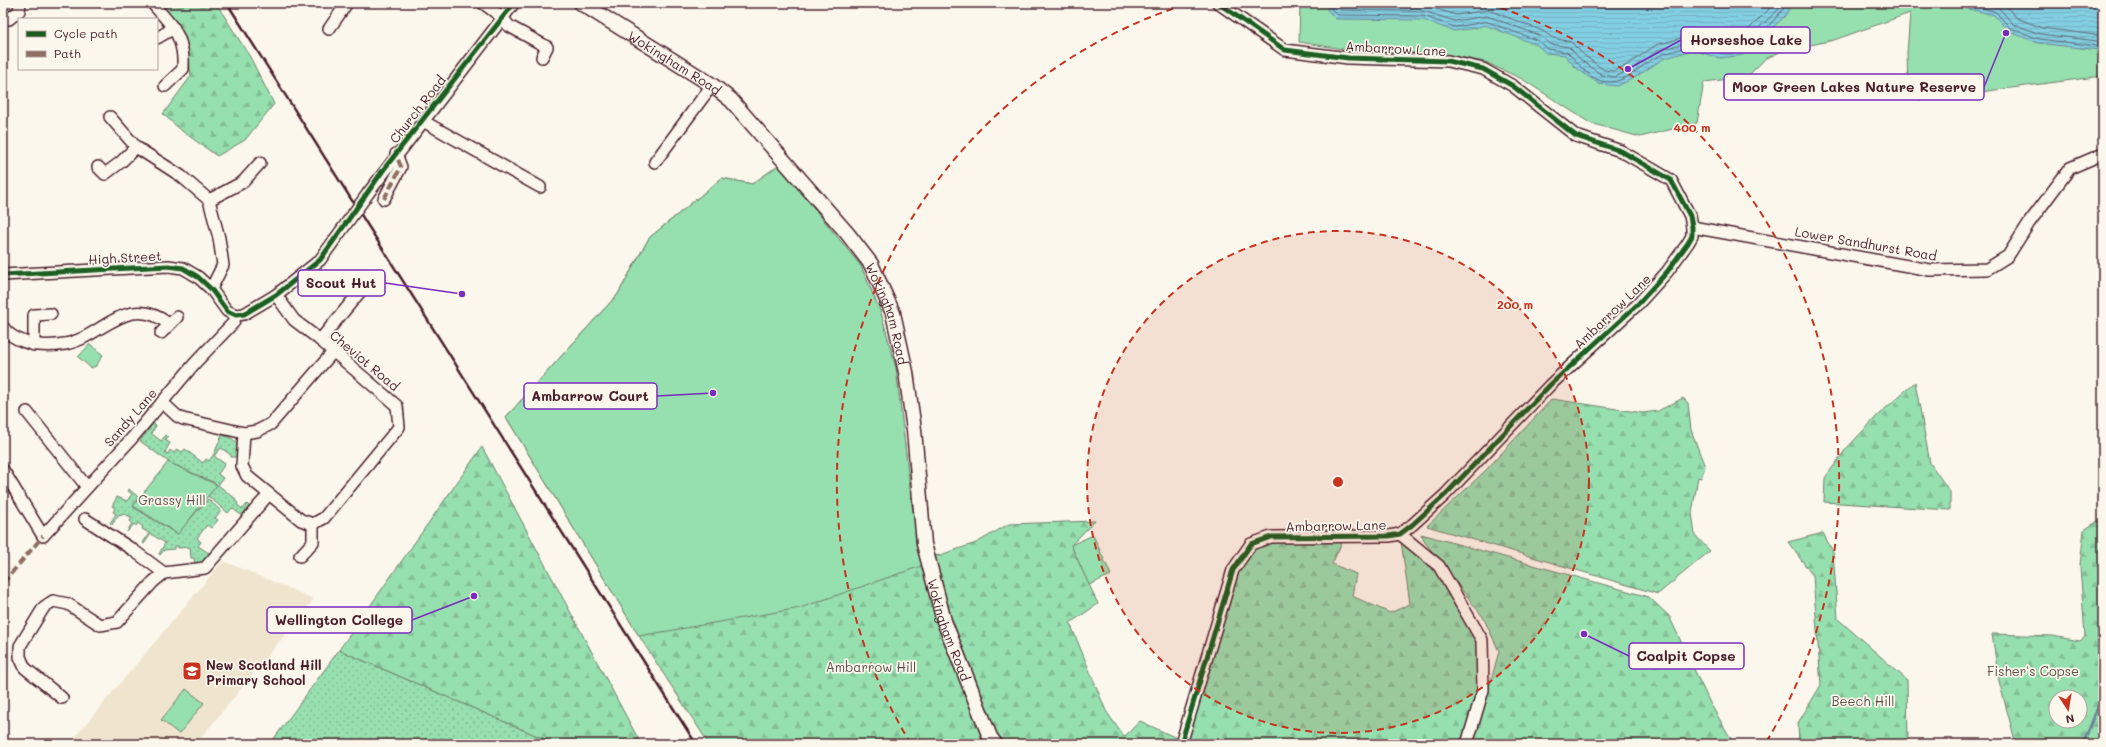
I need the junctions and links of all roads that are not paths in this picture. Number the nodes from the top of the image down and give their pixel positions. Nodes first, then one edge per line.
1 (20, 3) edge
2 (152, 3) edge
3 (347, 3) edge
4 (483, 3) edge
5 (514, 3) edge
6 (581, 3) edge
7 (1218, 3) edge
8 (502, 17) junction
9 (9, 19) dead end
10 (174, 28) junction
11 (329, 30) dead end
12 (158, 37) edge
13 (542, 57) dead end
14 (712, 85) junction
15 (165, 86) dead end
16 (110, 117) dead end
17 (422, 121) junction
18 (136, 148) junction
19 (396, 154) junction
20 (2103, 154) edge
21 (655, 162) dead end
22 (260, 163) dead end
23 (98, 167) dead end
24 (540, 187) dead end
25 (384, 199) dead end
26 (209, 200) junction
27 (1692, 226) junction
28 (3, 275) edge
29 (364, 287) dead end
30 (211, 289) junction
31 (276, 295) junction
32 (51, 314) dead end
33 (236, 315) junction
34 (3, 327) edge
35 (161, 333) dead end
36 (320, 340) junction
37 (34, 345) junction
38 (333, 352) junction
39 (162, 402) junction
40 (27, 412) dead end
41 (244, 432) junction
42 (3, 470) edge
43 (87, 487) junction
44 (268, 494) junction
45 (85, 520) dead end
46 (313, 524) junction
47 (1400, 534) junction
48 (300, 556) dead end
49 (164, 573) junction
50 (62, 698) dead end
51 (996, 744) edge
52 (1181, 744) edge
53 (1467, 744) edge

1 - 9 street
2 - 10 street
3 - 11 street
4 - 8 street
5 - 8 street, Church Road
6 - 14 main road, Wokingham Road
7 - 27 street, Ambarrow Lane
8 - 13 street
8 - 17 street, Church Road
10 - 12 street
10 - 15 street
14 - 21 street
14 - 51 main road, Wokingham Road
16 - 18 street
17 - 19 street, Church Road
17 - 24 street
18 - 23 street
18 - 26 street
19 - 25 street
19 - 31 street, Church Road, bridge
20 - 27 street, Lower Sandhurst Road
22 - 26 street
26 - 30 street
27 - 47 street, Ambarrow Lane
28 - 30 street, High Street
29 - 36 street
30 - 33 street, High Street
31 - 33 street
31 - 36 street, Cheviot Road
32 - 37 street
33 - 39 street, Sandy Lane
34 - 37 street
35 - 37 street
36 - 38 street, Cheviot Road
38 - 41 street
38 - 46 street, Cheviot Road
39 - 41 street
39 - 43 street, Sandy Lane
40 - 43 street
41 - 44 street
42 - 43 street, Sandy Lane
44 - 46 street
44 - 49 street
45 - 49 street
46 - 48 street
47 - 52 street, Ambarrow Lane
47 - 53 street
49 - 50 street

